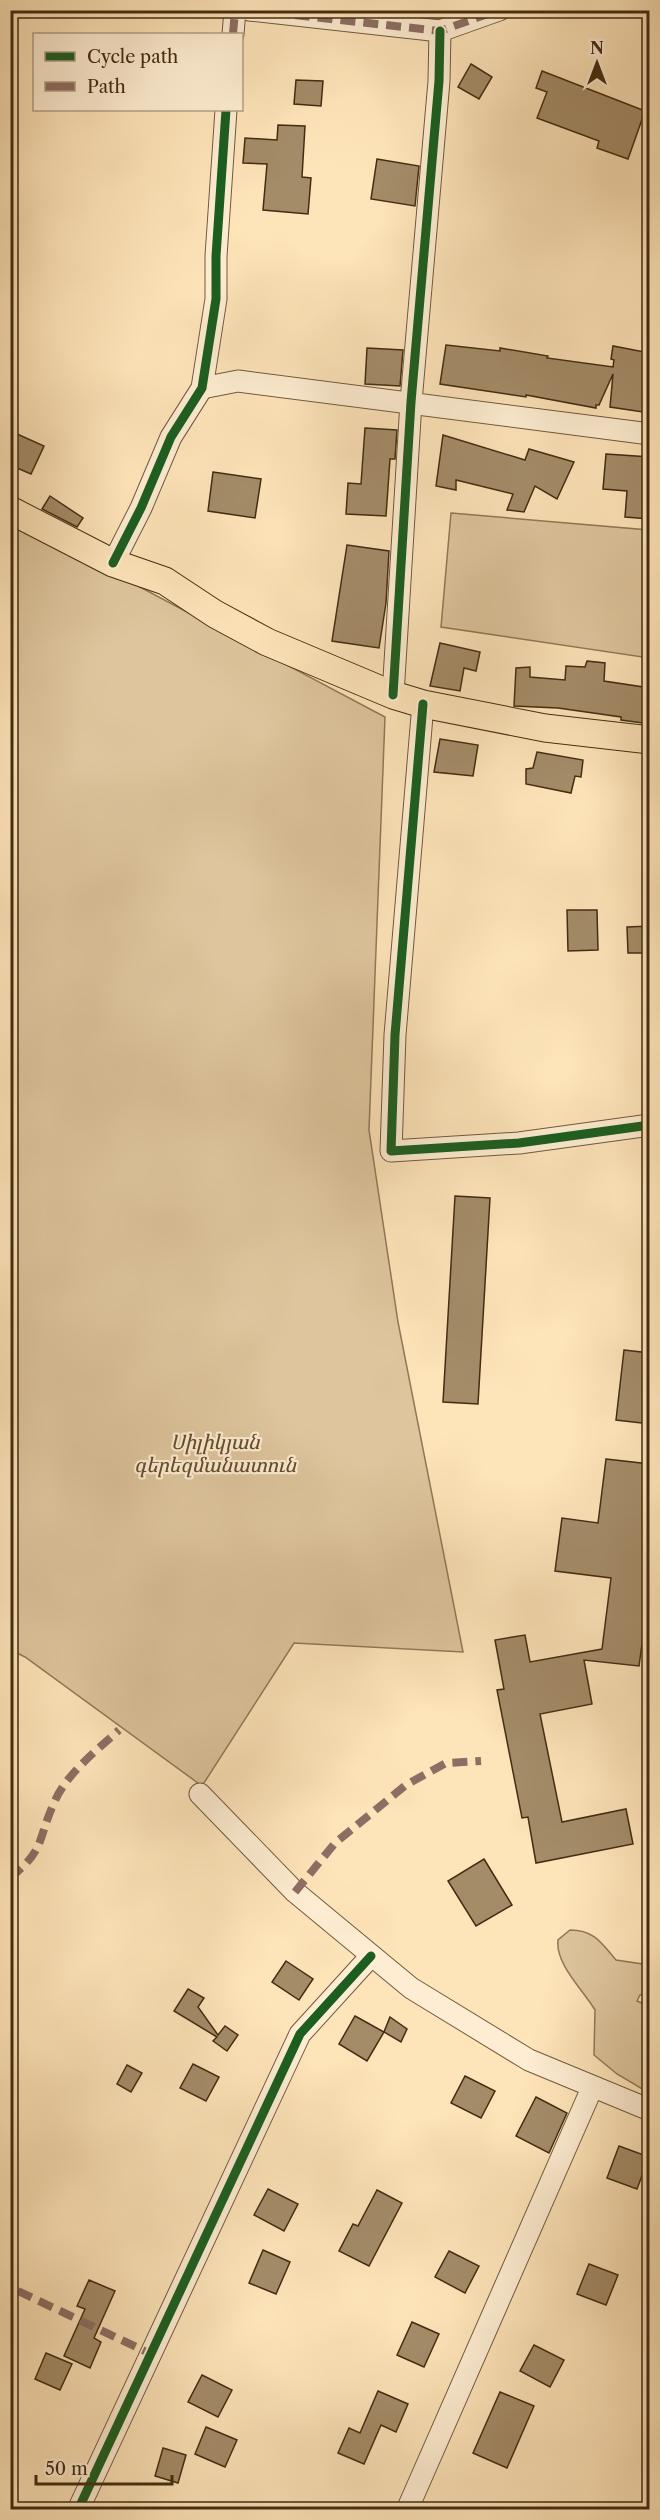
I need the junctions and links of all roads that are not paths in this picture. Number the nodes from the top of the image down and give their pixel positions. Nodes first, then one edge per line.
1 (235, 10) edge
2 (249, 10) edge
3 (500, 10) edge
4 (440, 31) junction
5 (233, 33) edge
6 (226, 111) edge
7 (202, 388) junction
8 (411, 402) junction
9 (650, 434) edge
10 (10, 510) edge
11 (113, 564) junction
12 (393, 695) junction
13 (423, 704) junction
14 (650, 740) edge
15 (650, 1125) edge
16 (200, 1794) dead end
17 (371, 1956) junction
18 (592, 2088) junction
19 (650, 2110) edge
20 (78, 2510) edge
21 (407, 2510) edge

1 - 5 street
2 - 4 street
3 - 4 street
4 - 8 street
6 - 7 street
7 - 8 street
7 - 11 street
8 - 9 street
8 - 12 street
10 - 11 main road
11 - 12 main road
12 - 13 main road
13 - 14 main road
13 - 15 street
16 - 17 street
17 - 18 street
17 - 20 street
18 - 19 street
18 - 21 street

